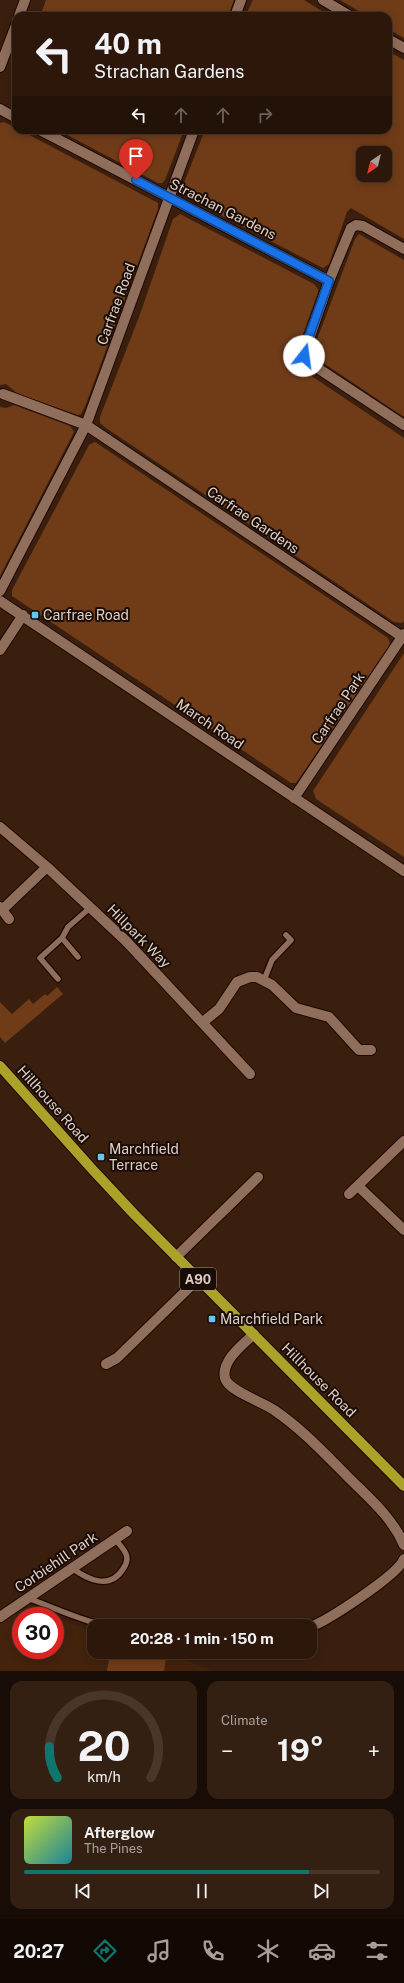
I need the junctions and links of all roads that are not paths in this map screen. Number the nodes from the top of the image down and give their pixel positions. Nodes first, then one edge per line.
1 (25, 0) edge
2 (241, 0) edge
3 (324, 0) edge
4 (20, 12) edge
5 (236, 12) edge
6 (344, 12) edge
7 (12, 36) edge
8 (392, 40) edge
9 (404, 48) edge
10 (0, 67) edge
11 (0, 110) edge
12 (12, 116) edge
13 (48, 134) edge
14 (193, 134) edge
15 (169, 197) junction
16 (404, 250) edge
17 (329, 281) junction
18 (3, 394) dead end
19 (86, 425) junction
20 (404, 425) edge
21 (0, 591) edge
22 (0, 601) edge
23 (23, 615) junction
24 (403, 636) edge
25 (0, 650) edge
26 (294, 798) junction
27 (0, 827) edge
28 (47, 867) junction
29 (404, 871) edge
30 (91, 907) junction
31 (1, 908) edge
32 (9, 918) dead end
33 (286, 935) dead end
34 (62, 938) junction
35 (78, 956) dead end
36 (58, 979) dead end
37 (264, 980) junction
38 (203, 1022) junction
39 (371, 1050) dead end
40 (0, 1066) edge
41 (250, 1074) dead end
42 (404, 1141) edge
43 (258, 1177) dead end
44 (358, 1186) junction
45 (349, 1194) dead end
46 (404, 1230) edge
47 (176, 1257) junction
48 (198, 1279) junction
49 (254, 1334) junction
50 (106, 1364) dead end
51 (404, 1486) edge
52 (127, 1531) dead end
53 (115, 1539) junction
54 (404, 1545) edge
55 (404, 1559) edge
56 (72, 1568) junction
57 (28, 1598) junction
58 (0, 1617) edge
59 (87, 1620) edge
60 (317, 1624) edge

1 - 4 street
2 - 5 street
3 - 6 street
7 - 10 street
8 - 9 street
11 - 12 street
13 - 15 street, Strachan Gardens
14 - 15 street, Carfrae Road
15 - 17 street, Strachan Gardens
15 - 19 street, Carfrae Road
16 - 17 street
17 - 20 street
18 - 19 street, Carfrae Gardens
19 - 21 street, Carfrae Road
19 - 24 street, Carfrae Gardens
22 - 23 street, March Road
23 - 25 street
23 - 26 street, March Road
24 - 26 street, Carfrae Park
26 - 29 street, March Road
27 - 28 street, Hillpark Way
28 - 30 street, Hillpark Way
28 - 31 street
30 - 34 lane
30 - 38 street, Hillpark Way
31 - 32 street
33 - 37 lane
34 - 35 lane
34 - 36 lane
37 - 38 street
37 - 39 street
38 - 41 street, Hillpark Way
40 - 47 main road, Hillhouse Road / A90
42 - 44 street
43 - 47 street
44 - 45 street
44 - 46 street
47 - 48 main road, Hillhouse Road / A90
48 - 49 main road, Hillhouse Road / A90
48 - 50 street
49 - 51 main road, Hillhouse Road / A90
49 - 54 street
52 - 53 street, Corbiehill Park
53 - 56 street, Corbiehill Park
53 - 56 lane
55 - 60 street
56 - 57 street, Corbiehill Park
57 - 58 street, Corbiehill Park
57 - 59 lane

